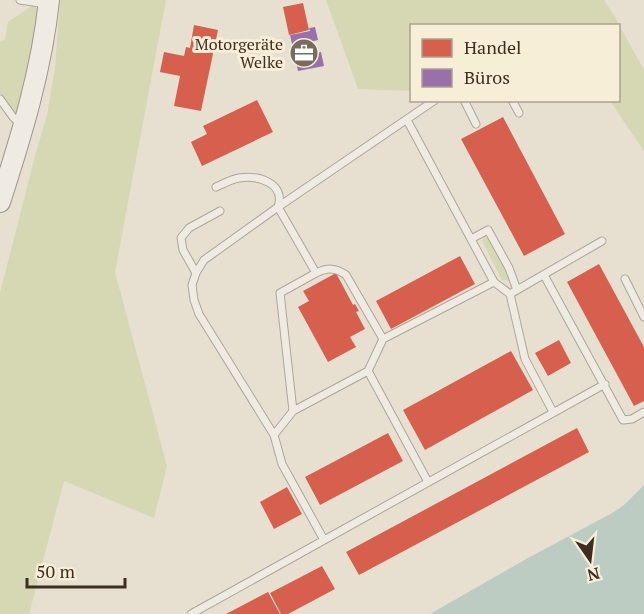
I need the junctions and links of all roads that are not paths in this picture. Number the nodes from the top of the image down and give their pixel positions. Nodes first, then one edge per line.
1 (20, 0) edge
2 (48, 2) edge
3 (0, 99) edge
4 (432, 102) edge
5 (465, 102) edge
6 (513, 102) edge
7 (519, 113) dead end
8 (407, 120) junction
9 (476, 124) dead end
10 (24, 128) junction
11 (216, 187) dead end
12 (0, 202) edge
13 (279, 207) junction
14 (220, 211) dead end
15 (471, 239) junction
16 (602, 241) dead end
17 (196, 273) junction
18 (316, 273) junction
19 (544, 275) junction
20 (625, 279) dead end
21 (494, 282) junction
22 (513, 292) junction
23 (644, 317) edge
24 (383, 339) junction
25 (368, 371) junction
26 (605, 384) junction
27 (293, 411) junction
28 (553, 412) junction
29 (644, 412) edge
30 (274, 435) junction
31 (428, 482) junction
32 (324, 540) junction
33 (191, 614) edge

1 - 2 lane
2 - 10 main road
3 - 10 lane
4 - 8 lane
5 - 9 lane
6 - 7 lane
8 - 13 lane
8 - 15 lane
10 - 12 main road
11 - 13 lane
13 - 17 lane
13 - 18 lane
14 - 17 lane
15 - 21 lane
15 - 22 lane
16 - 19 lane
17 - 30 lane
18 - 24 lane
18 - 27 lane
19 - 22 lane
19 - 26 lane
20 - 23 lane
21 - 22 lane
21 - 24 lane
22 - 28 lane
24 - 25 lane
25 - 27 lane
25 - 31 lane
26 - 28 lane
26 - 29 lane
27 - 30 lane
28 - 31 lane
30 - 32 lane
31 - 32 lane
32 - 33 lane

